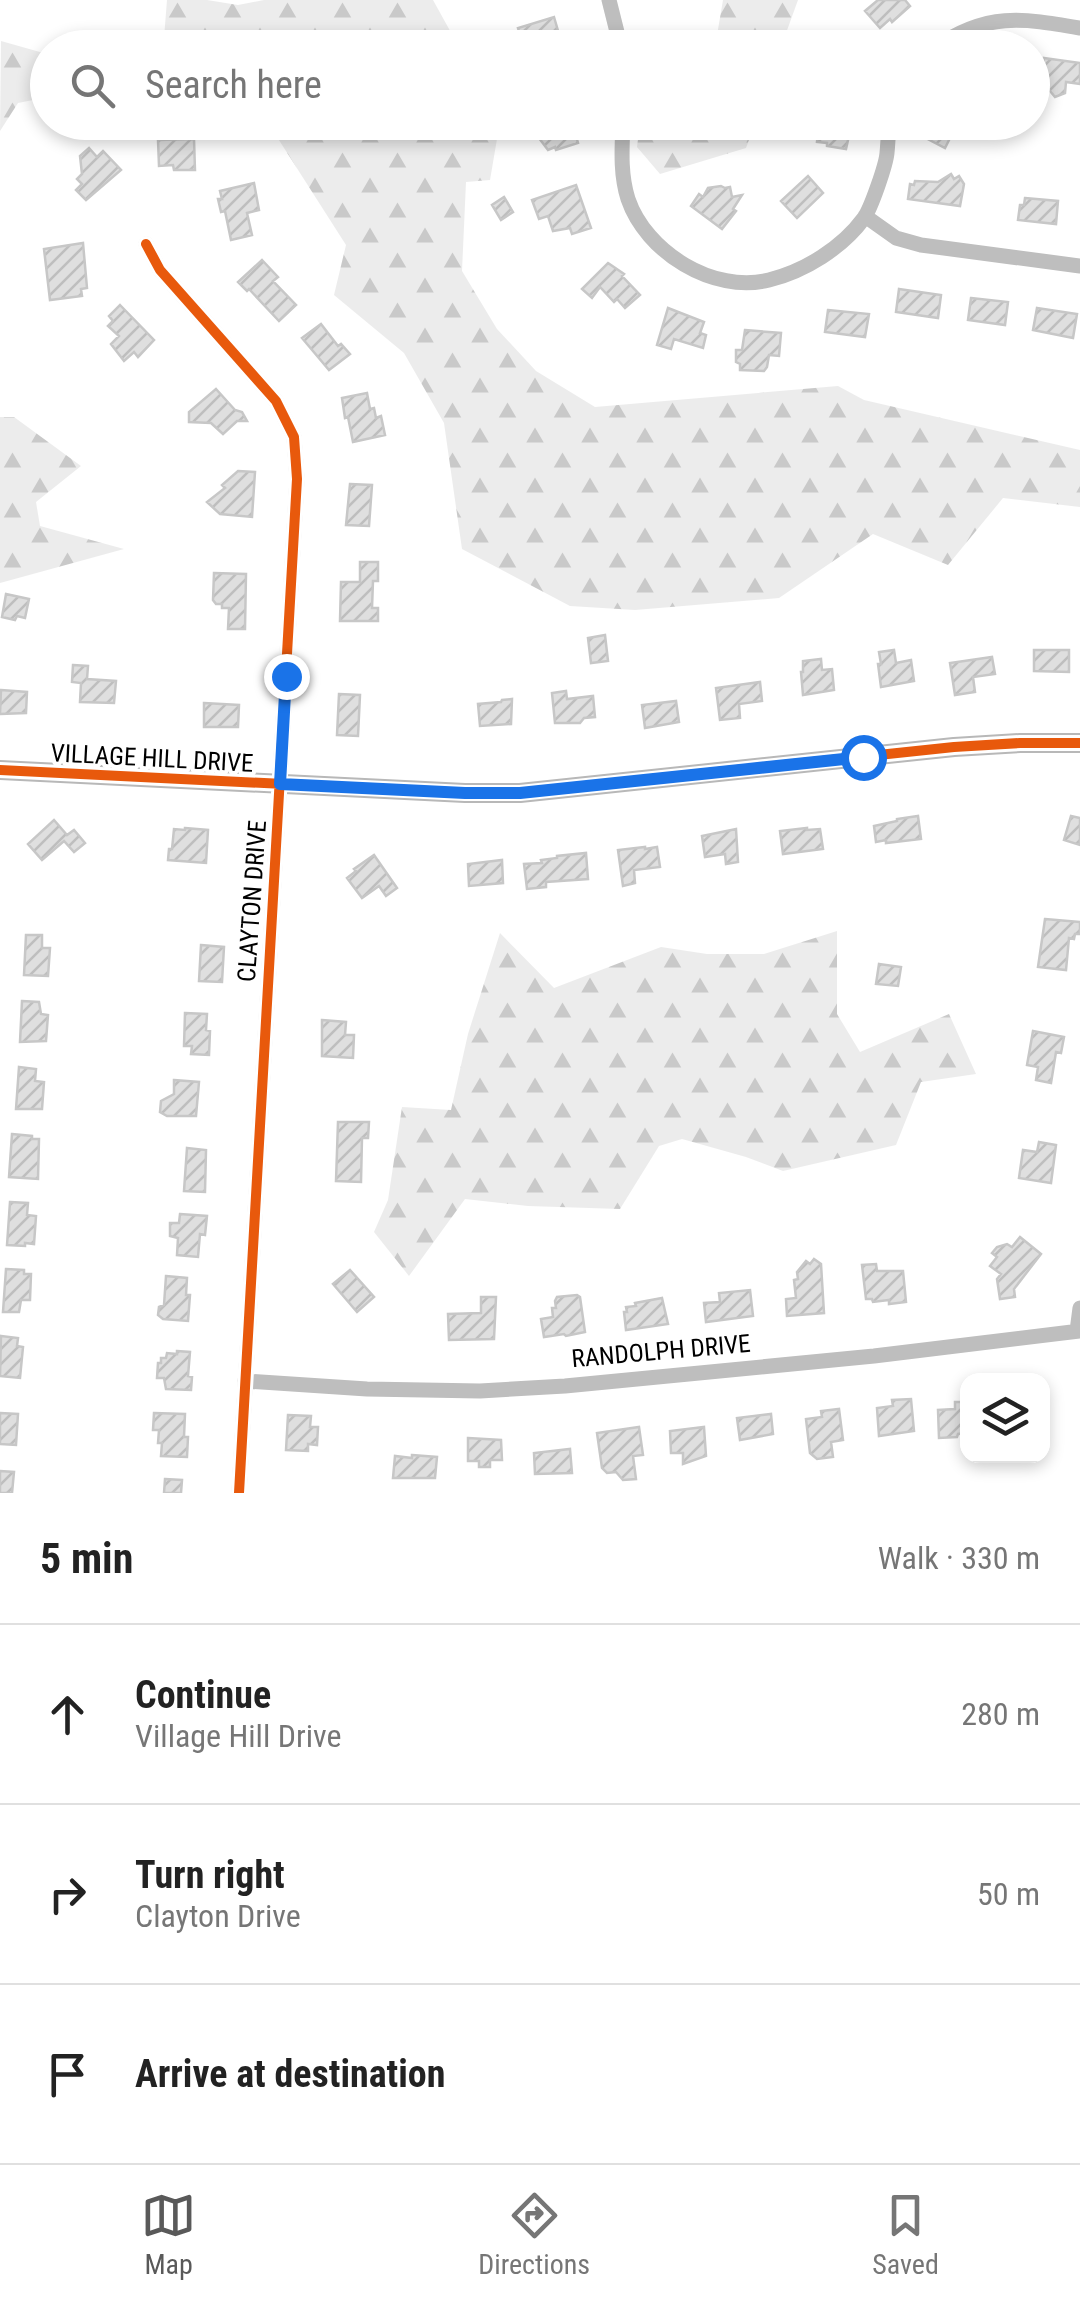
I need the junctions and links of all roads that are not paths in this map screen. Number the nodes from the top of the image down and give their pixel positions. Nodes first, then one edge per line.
1 (609, 0) edge
2 (1080, 28) edge
3 (616, 30) edge
4 (967, 30) edge
5 (622, 140) edge
6 (888, 140) edge
7 (865, 216) junction
8 (146, 244) dead end
9 (1080, 266) edge
10 (1080, 744) edge
11 (0, 770) edge
12 (280, 784) junction
13 (1080, 1308) edge
14 (1078, 1331) edge
15 (245, 1382) junction
16 (238, 1493) edge

1 - 3 street
2 - 4 street
5 - 7 street
6 - 7 street
7 - 9 street
8 - 12 street, CLAYTON DRIVE
10 - 12 street, VILLAGE HILL DRIVE
11 - 12 street, VILLAGE HILL DRIVE
12 - 15 street, CLAYTON DRIVE
13 - 14 street
14 - 15 street, RANDOLPH DRIVE
15 - 16 street, CLAYTON DRIVE

